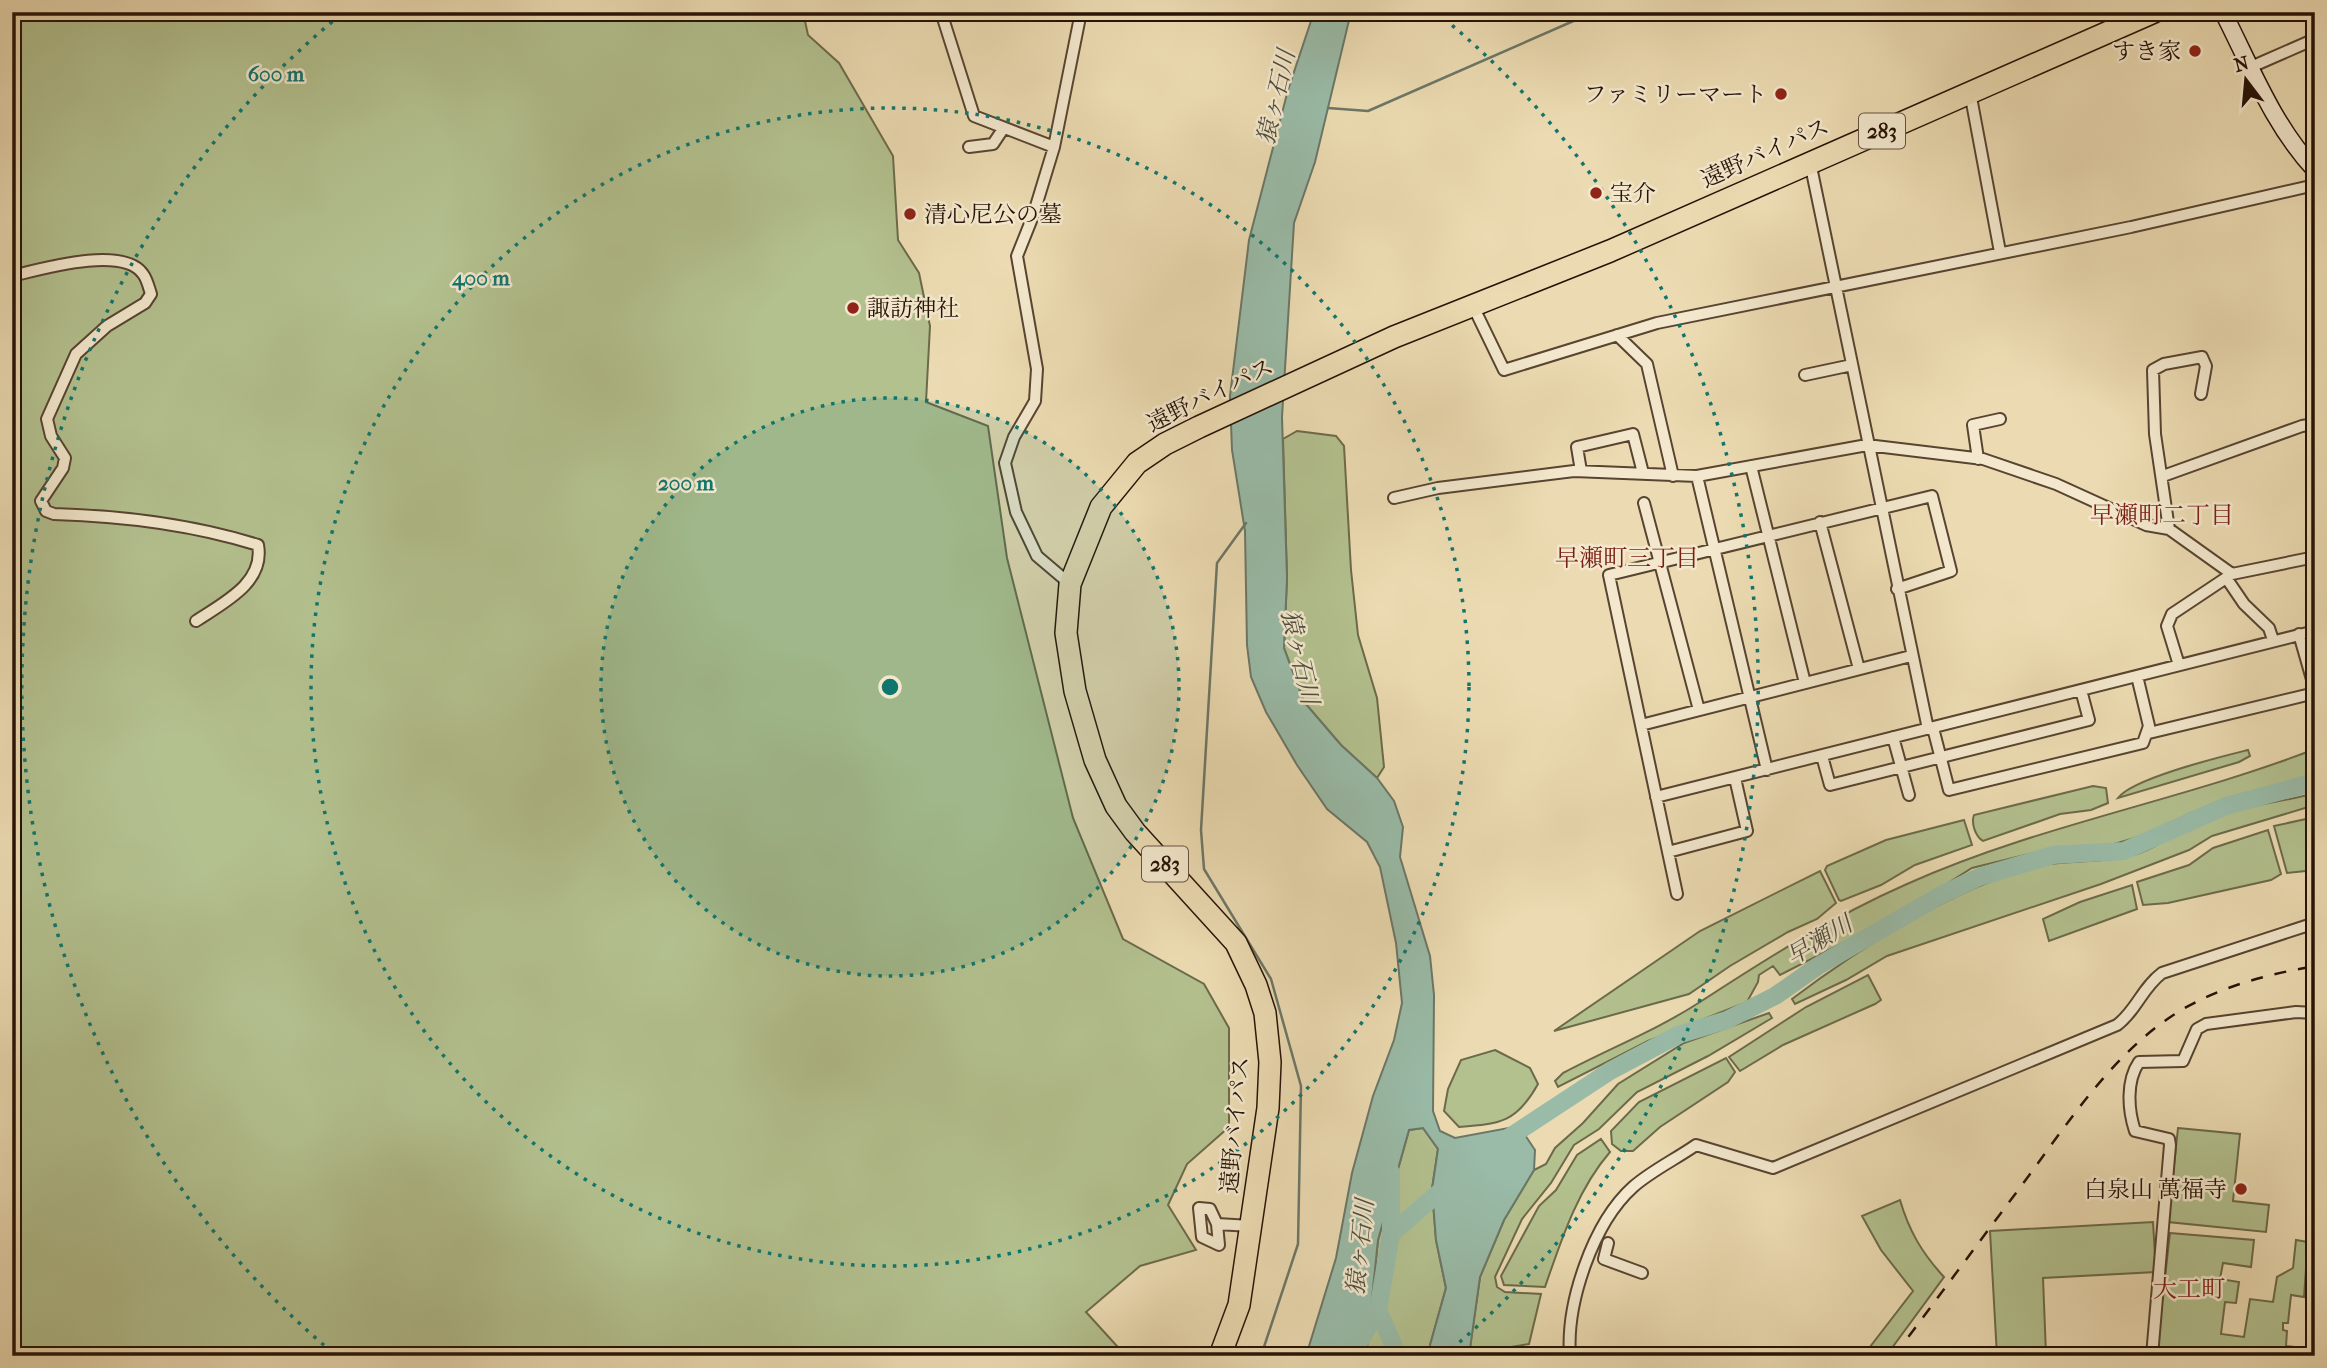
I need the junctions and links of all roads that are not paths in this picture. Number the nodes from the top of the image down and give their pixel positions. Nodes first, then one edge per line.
1 (941, 12) edge
2 (1081, 12) edge
3 (2154, 12) edge
4 (2223, 12) edge
5 (2120, 14) edge
6 (2315, 39) edge
7 (2251, 67) junction
8 (1970, 92) junction
9 (1003, 129) junction
10 (968, 147) dead end
11 (1054, 147) junction
12 (1810, 162) junction
13 (2315, 170) edge
14 (2315, 185) edge
15 (2000, 253) junction
16 (12, 275) edge
17 (1836, 285) junction
18 (1473, 306) junction
19 (1617, 335) junction
20 (1394, 337) junction
21 (1852, 365) junction
22 (1805, 375) dead end
23 (2201, 394) dead end
24 (2000, 419) dead end
25 (2315, 424) edge
26 (1867, 445) junction
27 (1978, 459) junction
28 (1751, 466) junction
29 (1581, 471) junction
30 (1643, 473) junction
31 (1673, 475) junction
32 (1697, 475) junction
33 (2163, 476) junction
34 (1394, 498) dead end
35 (1644, 503) dead end
36 (1880, 507) junction
37 (1820, 522) junction
38 (2169, 528) junction
39 (1768, 535) junction
40 (1714, 549) junction
41 (2315, 557) edge
42 (1660, 563) junction
43 (2230, 576) junction
44 (1070, 584) junction
45 (1897, 589) junction
46 (196, 621) dead end
47 (2315, 631) edge
48 (2299, 634) junction
49 (2273, 640) junction
50 (1911, 656) junction
51 (2179, 665) junction
52 (1859, 669) junction
53 (2137, 676) junction
54 (1805, 683) junction
55 (2081, 690) junction
56 (2315, 692) edge
57 (1749, 697) junction
58 (1699, 710) junction
59 (1641, 725) junction
60 (1931, 728) junction
61 (2149, 733) junction
62 (1893, 737) junction
63 (1822, 756) junction
64 (1941, 758) junction
65 (1901, 768) junction
66 (1767, 770) junction
67 (1735, 778) junction
68 (1909, 796) dead end
69 (1656, 797) junction
70 (1668, 852) junction
71 (1677, 894) dead end
72 (2315, 923) edge
73 (2315, 1013) edge
74 (1217, 1224) dead end
75 (1251, 1226) junction
76 (1608, 1243) dead end
77 (1642, 1273) dead end
78 (1220, 1356) edge
79 (1570, 1356) edge
80 (2152, 1356) edge

1 - 9 street
2 - 11 street
3 - 8 highway, 遠野バイパス / 283
4 - 7 street
5 - 20 highway, 遠野バイパス / 283
6 - 7 street
7 - 13 street
8 - 12 highway, 遠野バイパス / 283
8 - 15 street
9 - 10 street
9 - 11 street
11 - 44 street
12 - 17 street
12 - 18 highway, 遠野バイパス / 283
14 - 15 street
15 - 17 street
16 - 46 street
17 - 19 street
17 - 21 street
18 - 19 street
18 - 20 highway, 遠野バイパス / 283
19 - 31 street
20 - 44 highway, 遠野バイパス / 283
21 - 22 street
21 - 26 street
23 - 33 street
24 - 27 street
25 - 33 street
26 - 27 street
26 - 28 street
26 - 36 street
27 - 38 street
28 - 32 street
28 - 39 street
29 - 30 street
29 - 30 street
29 - 34 street
30 - 31 street
31 - 32 street
32 - 40 street
33 - 38 street
35 - 42 street
36 - 37 street
36 - 45 street
36 - 45 street
37 - 39 street
37 - 52 street
38 - 43 street
39 - 40 street
39 - 54 street
40 - 42 street
40 - 57 street
41 - 43 street
42 - 58 street
42 - 59 street
43 - 49 street
43 - 51 street
44 - 75 highway, 遠野バイパス / 283
45 - 50 street
47 - 48 street
48 - 49 street
48 - 56 street
49 - 51 street
50 - 52 street
50 - 60 street
51 - 53 street
52 - 54 street
53 - 55 street
53 - 61 street
54 - 57 street
55 - 60 street
55 - 64 street
56 - 61 street
57 - 58 street
57 - 66 street
58 - 59 street
59 - 69 street
60 - 62 street
60 - 64 street
61 - 64 street
62 - 63 street
62 - 65 street
63 - 65 street
63 - 66 street
64 - 65 street
65 - 68 street
66 - 67 street
67 - 69 street
67 - 70 street
69 - 70 street
70 - 71 street
72 - 79 street
73 - 80 street
74 - 75 street
75 - 78 highway, 遠野バイパス / 283
76 - 77 street

